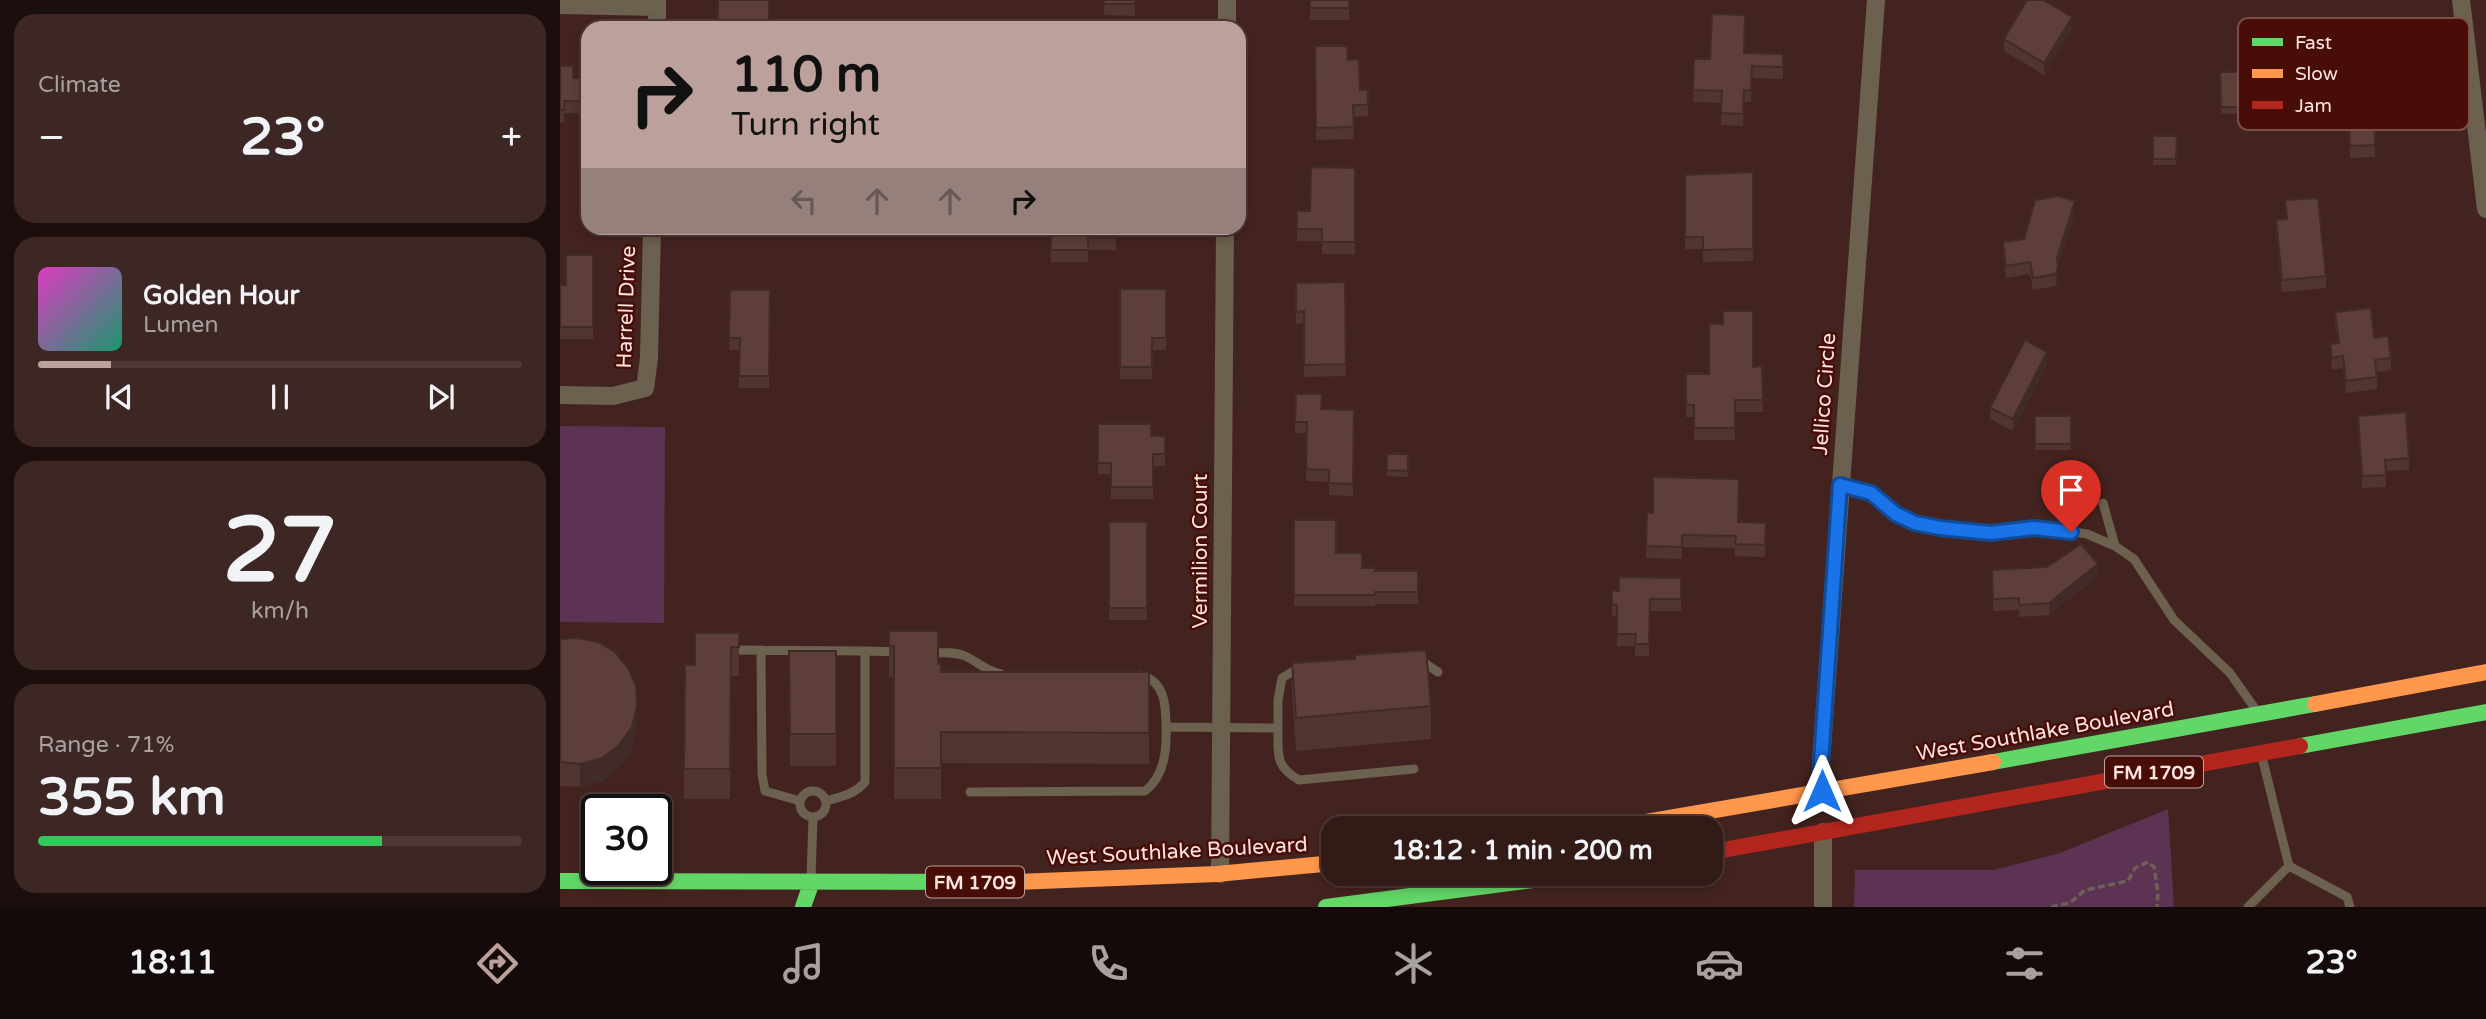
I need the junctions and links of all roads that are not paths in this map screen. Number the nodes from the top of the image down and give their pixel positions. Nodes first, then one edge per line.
1 (1227, 0) edge
2 (1875, 0) edge
3 (2461, 0) edge
4 (657, 4) edge
5 (560, 5) edge
6 (2463, 18) edge
7 (1227, 21) edge
8 (2469, 67) edge
9 (2486, 209) edge
10 (652, 235) edge
11 (1225, 235) edge
12 (560, 395) edge
13 (1840, 485) junction
14 (2103, 503) dead end
15 (2115, 546) junction
16 (715, 650) edge
17 (761, 650) junction
18 (864, 652) junction
19 (1406, 654) edge
20 (1312, 665) edge
21 (1438, 672) dead end
22 (2486, 672) edge
23 (1016, 674) edge
24 (1137, 674) edge
25 (2486, 712) edge
26 (2259, 715) junction
27 (1166, 727) junction
28 (1221, 727) junction
29 (1278, 728) junction
30 (2261, 752) junction
31 (1414, 769) dead end
32 (970, 792) dead end
33 (800, 801) junction
34 (826, 801) junction
35 (1822, 811) junction
36 (813, 817) junction
37 (1723, 819) edge
38 (1723, 848) edge
39 (1321, 864) edge
40 (2290, 866) junction
41 (1220, 874) junction
42 (560, 881) edge
43 (811, 884) junction
44 (1486, 886) edge
45 (803, 907) edge
46 (1325, 907) edge
47 (1823, 907) edge
48 (2248, 907) edge
49 (2350, 907) edge

1 - 7 street
2 - 13 street, Jellico Circle
3 - 6 street
4 - 5 street
8 - 9 street
10 - 12 street, Harrell Drive
11 - 28 street, Vermilion Court
13 - 15 lane
13 - 35 street, Jellico Circle
14 - 15 lane
15 - 26 lane
16 - 17 lane
17 - 18 lane
17 - 33 lane
18 - 23 lane
18 - 34 lane
19 - 21 lane
20 - 29 lane
22 - 26 main road, West Southlake Boulevard / FM 1709
24 - 27 lane
25 - 30 main road, West Southlake Boulevard / FM 1709
26 - 35 main road, West Southlake Boulevard / FM 1709
27 - 28 lane
27 - 32 lane
28 - 29 lane
28 - 41 street, Vermilion Court
29 - 31 lane
30 - 35 main road, West Southlake Boulevard / FM 1709
30 - 40 lane
33 - 34 lane
33 - 36 lane
34 - 36 lane
35 - 37 main road, West Southlake Boulevard / FM 1709
35 - 38 main road, West Southlake Boulevard / FM 1709
35 - 47 street, Jellico Circle
36 - 43 lane
39 - 41 main road, West Southlake Boulevard / FM 1709
40 - 48 lane
40 - 49 lane
41 - 43 main road, West Southlake Boulevard / FM 1709
42 - 43 main road, West Southlake Boulevard / FM 1709
43 - 45 main road
44 - 46 main road

